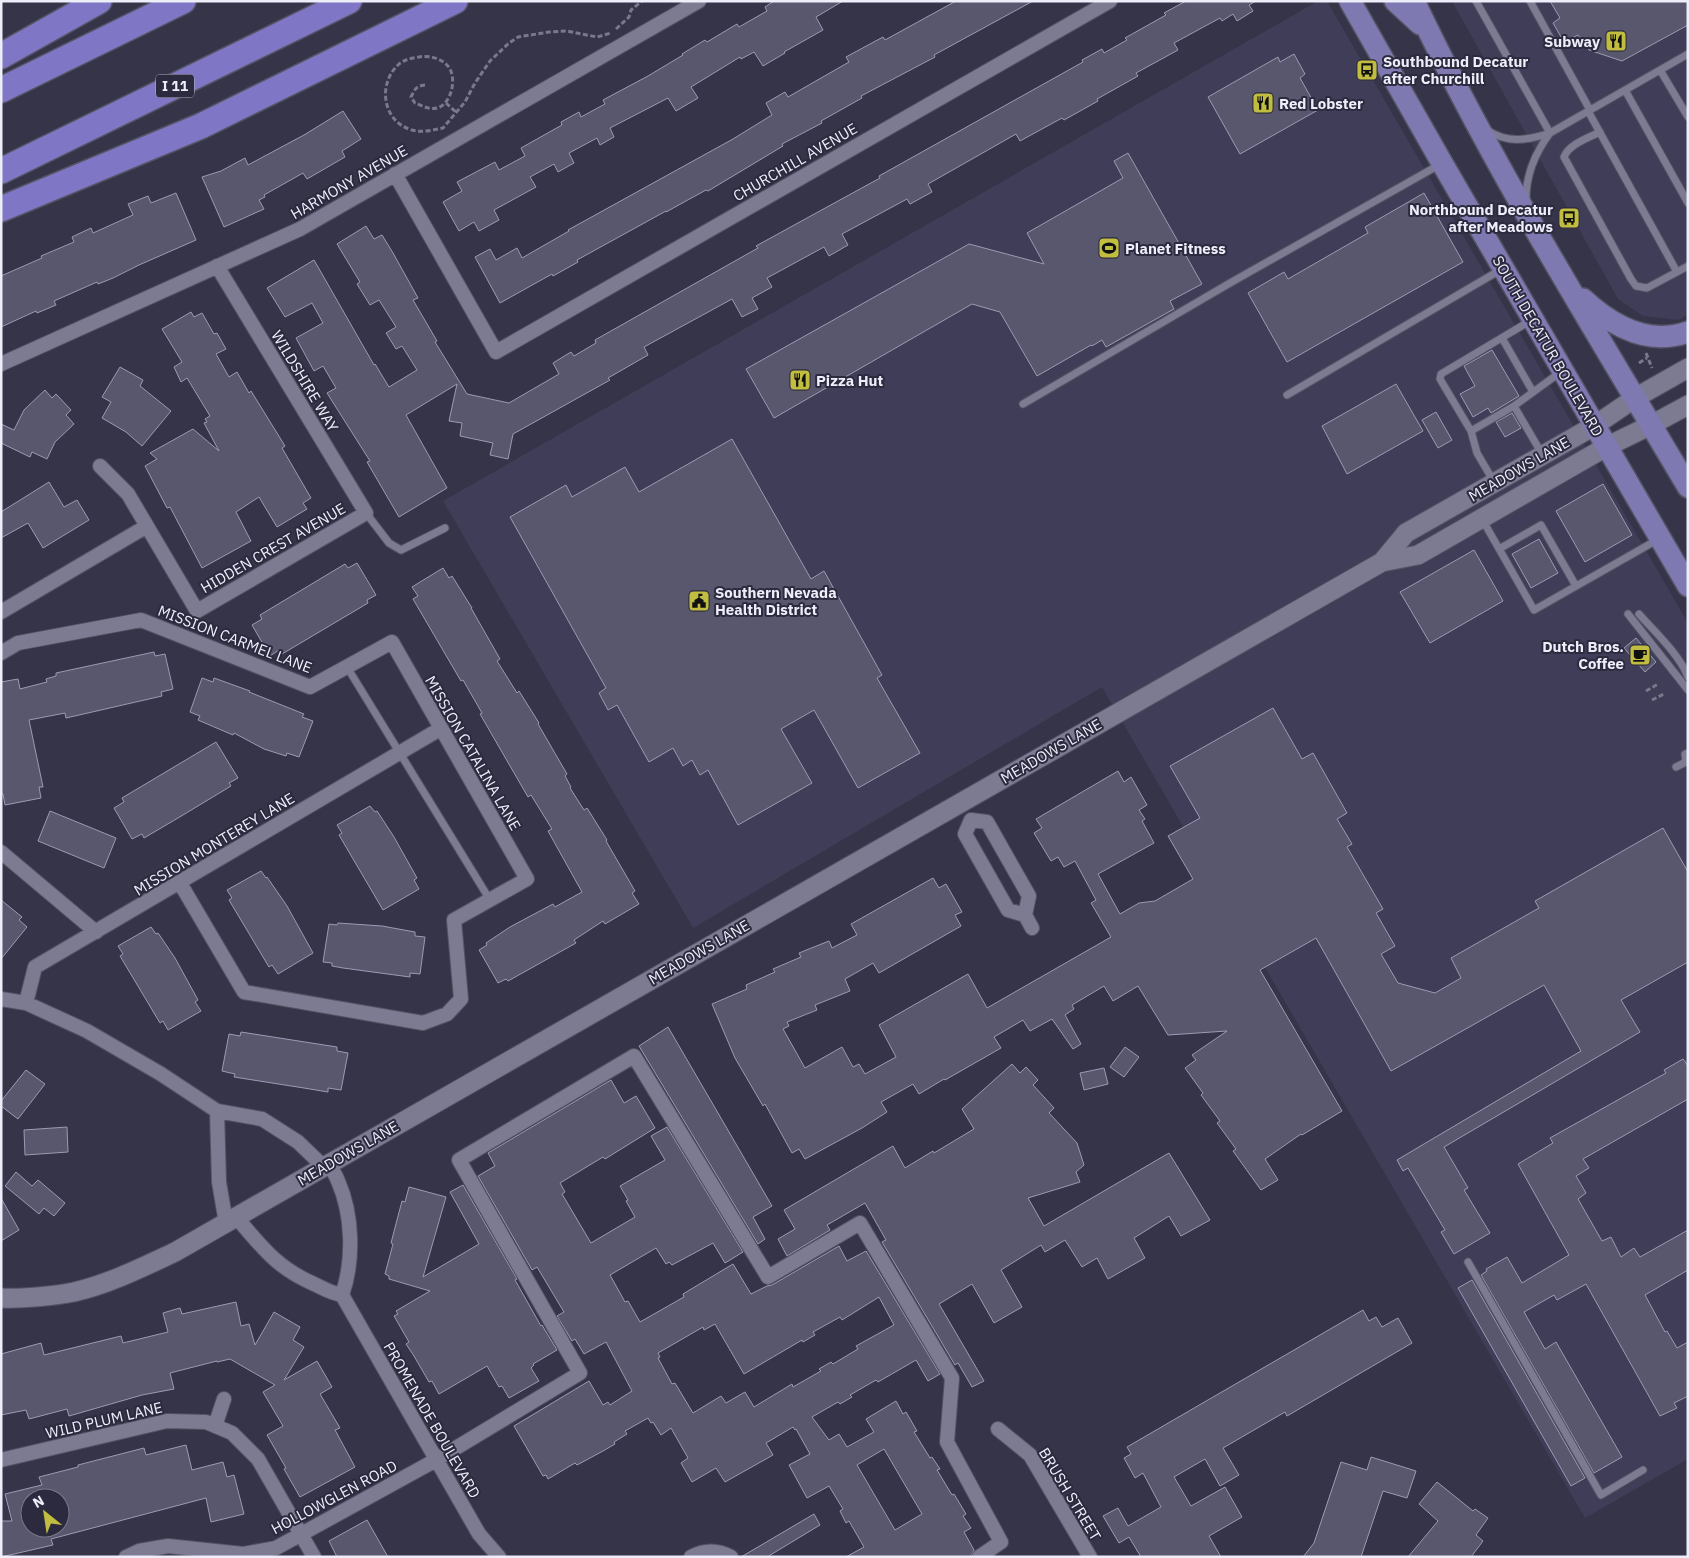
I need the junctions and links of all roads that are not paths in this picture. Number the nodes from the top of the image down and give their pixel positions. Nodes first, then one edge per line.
1 (99, 1) edge
2 (183, 1) edge
3 (349, 1) edge
4 (455, 1) edge
5 (699, 1) edge
6 (1110, 1) edge
7 (1350, 1) edge
8 (1395, 1) edge
9 (1414, 1) edge
10 (1476, 1) edge
11 (1530, 1) edge
12 (1428, 30) junction
13 (1688, 54) edge
14 (1, 56) edge
15 (1660, 70) junction
16 (1, 90) edge
17 (1624, 90) junction
18 (1589, 110) junction
19 (1470, 114) junction
20 (1688, 117) edge
21 (1600, 132) junction
22 (1550, 133) junction
23 (1442, 164) junction
24 (1, 171) edge
25 (395, 174) junction
26 (1688, 203) edge
27 (1, 209) edge
28 (1526, 213) junction
29 (217, 266) junction
30 (1688, 266) edge
31 (1503, 269) junction
32 (1677, 272) junction
33 (1563, 276) junction
34 (1532, 319) junction
35 (1688, 332) edge
36 (1502, 338) junction
37 (1, 364) edge
38 (1688, 368) edge
39 (1562, 371) junction
40 (1533, 392) junction
41 (1287, 396) dead end
42 (1635, 398) junction
43 (1024, 404) dead end
44 (1688, 405) edge
45 (1514, 406) junction
46 (1594, 426) junction
47 (1651, 426) junction
48 (1471, 430) junction
49 (1606, 448) junction
50 (1542, 455) junction
51 (100, 466) dead end
52 (1494, 483) junction
53 (1688, 487) edge
54 (366, 513) junction
55 (1481, 518) junction
56 (147, 526) junction
57 (445, 528) dead end
58 (1659, 538) junction
59 (1499, 549) junction
60 (1382, 562) junction
61 (1576, 586) junction
62 (1688, 586) edge
63 (1, 612) edge
64 (1628, 614) dead end
65 (1638, 614) dead end
66 (392, 642) joint
67 (1, 654) edge
68 (347, 667) junction
69 (1688, 677) edge
70 (1688, 690) edge
71 (440, 729) junction
72 (1688, 753) edge
73 (399, 754) junction
74 (1687, 762) edge
75 (1676, 767) dead end
76 (961, 803) junction
77 (971, 820) junction
78 (1, 852) edge
79 (180, 883) junction
80 (490, 900) junction
81 (1025, 915) junction
82 (1032, 928) dead end
83 (96, 932) junction
84 (1, 1000) edge
85 (26, 1003) junction
86 (217, 1111) junction
87 (326, 1166) junction
88 (231, 1220) junction
89 (1468, 1262) dead end
90 (342, 1295) junction
91 (1, 1298) edge
92 (224, 1399) dead end
93 (215, 1426) junction
94 (998, 1429) dead end
95 (1, 1460) edge
96 (436, 1460) junction
97 (1643, 1470) dead end
98 (302, 1534) junction
99 (126, 1557) edge
100 (314, 1557) edge
101 (499, 1557) edge
102 (691, 1557) edge
103 (731, 1557) edge
104 (979, 1557) edge
105 (1090, 1557) edge

1 - 14 highway
2 - 16 highway
3 - 24 highway, I 11
4 - 27 highway
5 - 25 street, HARMONY AVENUE
6 - 25 street, CHURCHILL AVENUE
7 - 23 main road, SOUTH DECATUR BOULEVARD
8 - 12 main road
9 - 12 main road
10 - 22 lane
11 - 18 lane
12 - 19 main road
13 - 15 lane
15 - 17 lane
15 - 20 lane
17 - 18 lane
17 - 26 lane
18 - 21 lane
18 - 22 lane
19 - 22 lane
19 - 28 main road
21 - 32 lane
21 - 32 lane
22 - 28 lane
23 - 31 main road, SOUTH DECATUR BOULEVARD
23 - 43 lane
25 - 29 street, HARMONY AVENUE
28 - 33 main road
29 - 37 street, HARMONY AVENUE
29 - 54 street, WILDSHIRE WAY
30 - 32 lane
31 - 34 main road, SOUTH DECATUR BOULEVARD
31 - 41 lane
33 - 35 main road
33 - 42 main road
34 - 36 lane
34 - 39 main road, SOUTH DECATUR BOULEVARD
36 - 40 lane
36 - 48 lane
38 - 42 street, MEADOWS LANE
39 - 40 lane
39 - 46 main road, SOUTH DECATUR BOULEVARD
40 - 45 lane
42 - 46 street, MEADOWS LANE
42 - 47 main road
44 - 47 street, MEADOWS LANE
45 - 48 lane
45 - 50 lane
46 - 49 main road, SOUTH DECATUR BOULEVARD
46 - 50 street, MEADOWS LANE
47 - 49 street, MEADOWS LANE
47 - 53 main road
48 - 52 lane
49 - 55 street, MEADOWS LANE
49 - 58 main road, SOUTH DECATUR BOULEVARD
50 - 52 street, MEADOWS LANE
51 - 56 street
52 - 60 street, MEADOWS LANE
54 - 56 street, HIDDEN CREST AVENUE
54 - 57 lane
55 - 59 lane
55 - 60 street, MEADOWS LANE
56 - 63 street
58 - 61 lane
58 - 62 main road, SOUTH DECATUR BOULEVARD
59 - 61 lane
59 - 61 lane
60 - 76 street, MEADOWS LANE
64 - 70 lane
65 - 69 lane
66 - 68 street, MISSION CARMEL LANE
66 - 71 street, MISSION CATALINA LANE
67 - 68 street, MISSION CARMEL LANE
68 - 73 lane
71 - 73 street, MISSION MONTEREY LANE
71 - 80 street, MISSION CATALINA LANE
72 - 74 lane
73 - 79 street, MISSION MONTEREY LANE
73 - 80 lane
74 - 75 lane
76 - 77 street
76 - 87 street, MEADOWS LANE
77 - 81 street
77 - 81 street
78 - 83 street
79 - 80 street
79 - 83 street, MISSION MONTEREY LANE
81 - 82 street
83 - 85 street, MISSION MONTEREY LANE
84 - 85 street
85 - 86 street
86 - 87 street
86 - 88 street
87 - 88 street, MEADOWS LANE
87 - 90 street
88 - 90 street
88 - 91 street, MEADOWS LANE
89 - 97 lane
90 - 96 street, PROMENADE BOULEVARD
92 - 93 street
93 - 95 street, WILD PLUM LANE
93 - 98 street, WILD PLUM LANE
94 - 105 street, BRUSH STREET
96 - 98 street, HOLLOWGLEN ROAD
96 - 101 street, PROMENADE BOULEVARD
96 - 104 street, HOLLOWGLEN ROAD
98 - 99 street, HOLLOWGLEN ROAD
98 - 100 street, WILD PLUM LANE
102 - 103 street

